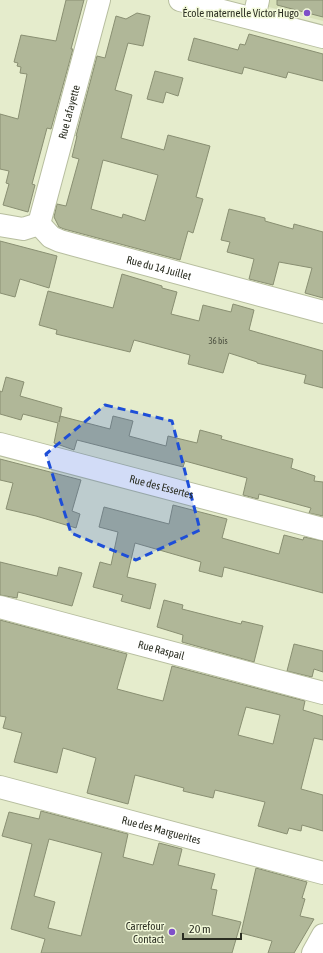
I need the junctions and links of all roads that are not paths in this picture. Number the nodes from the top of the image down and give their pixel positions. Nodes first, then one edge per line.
1 (99, 0) edge
2 (180, 0) edge
3 (323, 37) edge
4 (39, 224) junction
5 (0, 225) edge
6 (323, 312) edge
7 (0, 444) edge
8 (323, 529) edge
9 (0, 607) edge
10 (323, 693) edge
11 (0, 787) edge
12 (323, 873) edge
13 (323, 935) edge
14 (313, 953) edge

1 - 4 street, Rue Lafayette
2 - 3 street
4 - 5 street
4 - 6 street, Rue du 14 Juillet
7 - 8 street, Rue des Essertes
9 - 10 street, Rue Raspail
11 - 12 street, Rue des Marguerites
13 - 14 street

